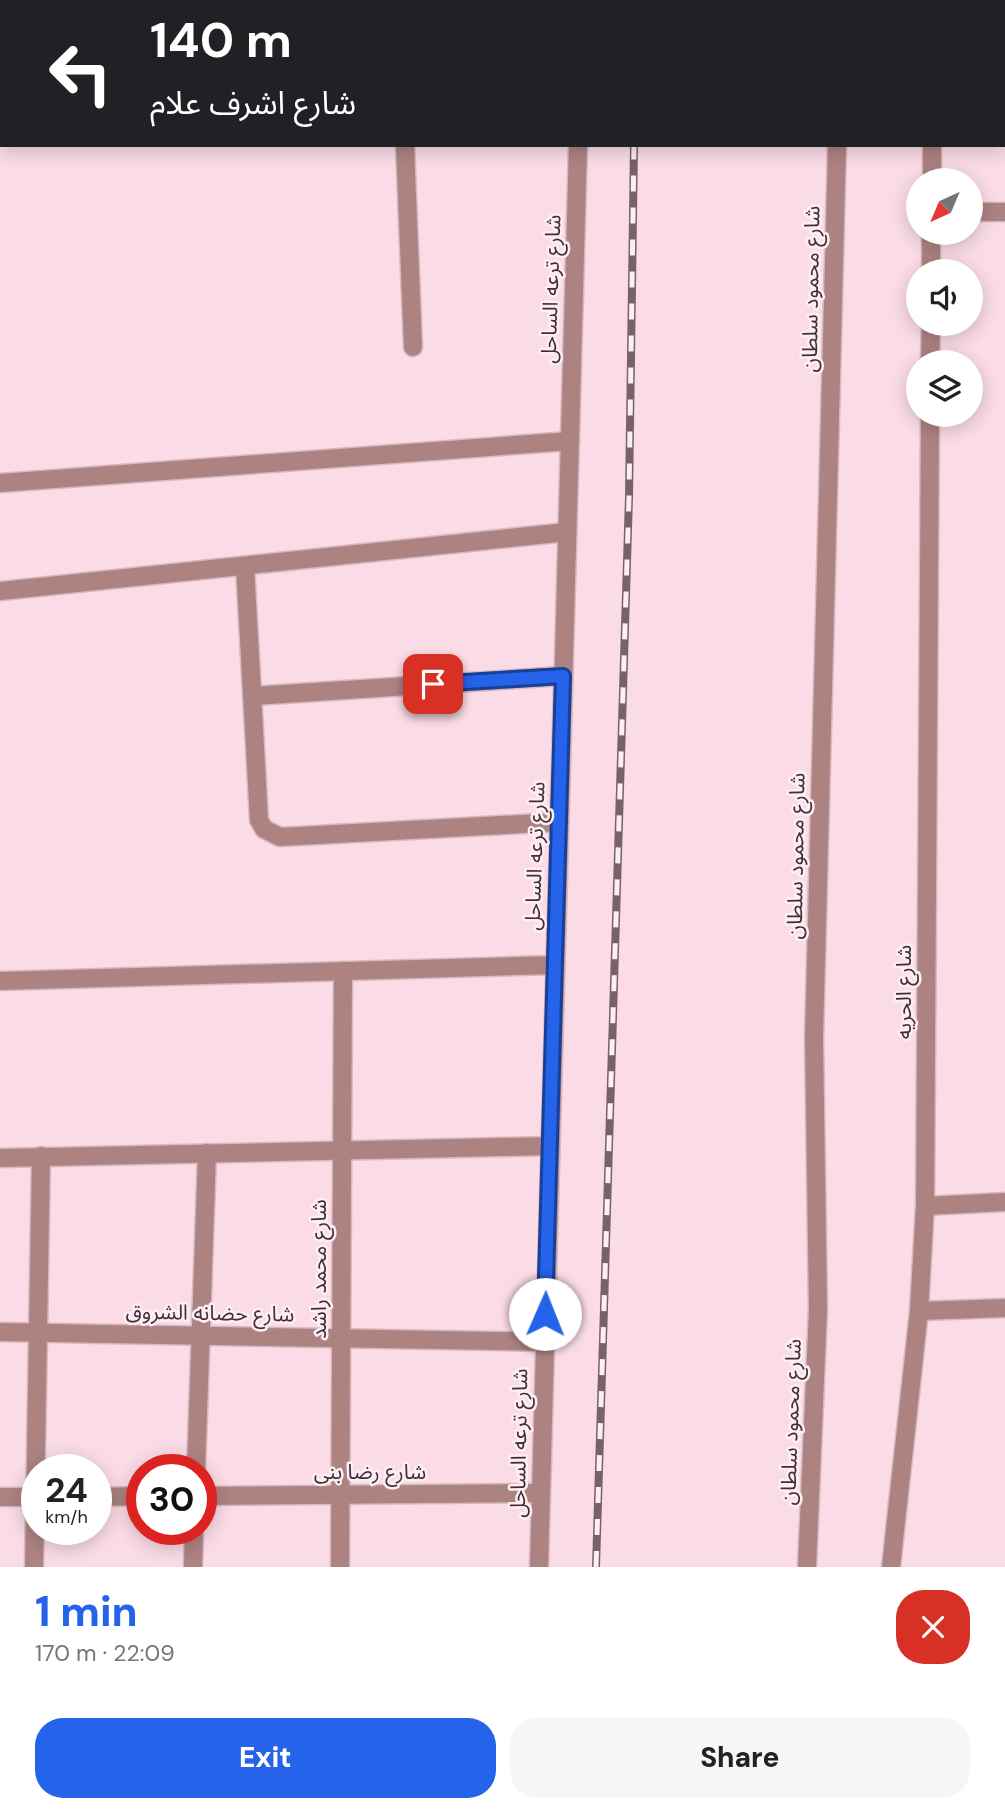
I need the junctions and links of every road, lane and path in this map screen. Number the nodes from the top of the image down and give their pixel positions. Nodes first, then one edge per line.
1 (405, 147) edge
2 (578, 147) edge
3 (838, 147) edge
4 (932, 147) edge
5 (932, 168) edge
6 (984, 212) edge
7 (1005, 212) edge
8 (413, 347) dead end
9 (930, 427) edge
10 (570, 441) junction
11 (0, 483) edge
12 (567, 533) junction
13 (245, 566) junction
14 (0, 591) edge
15 (563, 676) junction
16 (251, 696) junction
17 (559, 822) junction
18 (555, 965) junction
19 (343, 971) junction
20 (0, 981) edge
21 (550, 1146) junction
22 (342, 1150) junction
23 (207, 1153) junction
24 (41, 1156) junction
25 (0, 1157) edge
26 (1005, 1202) edge
27 (925, 1206) junction
28 (1005, 1308) edge
29 (919, 1311) junction
30 (0, 1332) edge
31 (38, 1332) junction
32 (201, 1335) junction
33 (341, 1338) junction
34 (545, 1342) junction
35 (37, 1454) edge
36 (197, 1454) edge
37 (540, 1493) junction
38 (340, 1495) junction
39 (217, 1496) edge
40 (0, 1497) edge
41 (21, 1497) edge
42 (35, 1545) edge
43 (194, 1545) edge
44 (34, 1567) edge
45 (193, 1567) edge
46 (340, 1567) edge
47 (539, 1567) edge
48 (807, 1567) edge
49 (891, 1567) edge

1 - 8 street
2 - 10 street, شارع ترعه الساحل
3 - 48 street, شارع محمود سلطان
4 - 5 street
6 - 7 street
9 - 27 street, شارع الحريه
10 - 11 street
10 - 12 street, شارع ترعه الساحل
12 - 13 street
12 - 15 street, شارع ترعه الساحل
13 - 14 street
13 - 16 street
15 - 16 street
15 - 17 street, شارع ترعه الساحل
16 - 17 street
17 - 18 street, شارع ترعه الساحل
18 - 19 street
18 - 21 street, شارع ترعه الساحل
19 - 20 street
19 - 22 street, شارع محمد راشد
21 - 22 street
21 - 34 street, شارع ترعه الساحل
22 - 23 street
22 - 33 street, شارع محمد راشد
23 - 24 street
23 - 32 street
24 - 25 street
24 - 31 street
26 - 27 street
27 - 29 street, شارع الحريه
28 - 29 street
29 - 49 street, شارع الحريه
30 - 31 street, شارع حضانه الشروق
31 - 32 street, شارع حضانه الشروق
31 - 35 street
32 - 33 street, شارع حضانه الشروق
32 - 36 street
33 - 34 street, شارع حضانه الشروق
33 - 38 street, شارع محمد راشد
34 - 37 street, شارع ترعه الساحل
37 - 38 street, شارع رضا بنى
37 - 47 street, شارع ترعه الساحل
38 - 39 street, شارع رضا بنى
38 - 46 street, شارع محمد راشد
40 - 41 street
42 - 44 street
43 - 45 street

